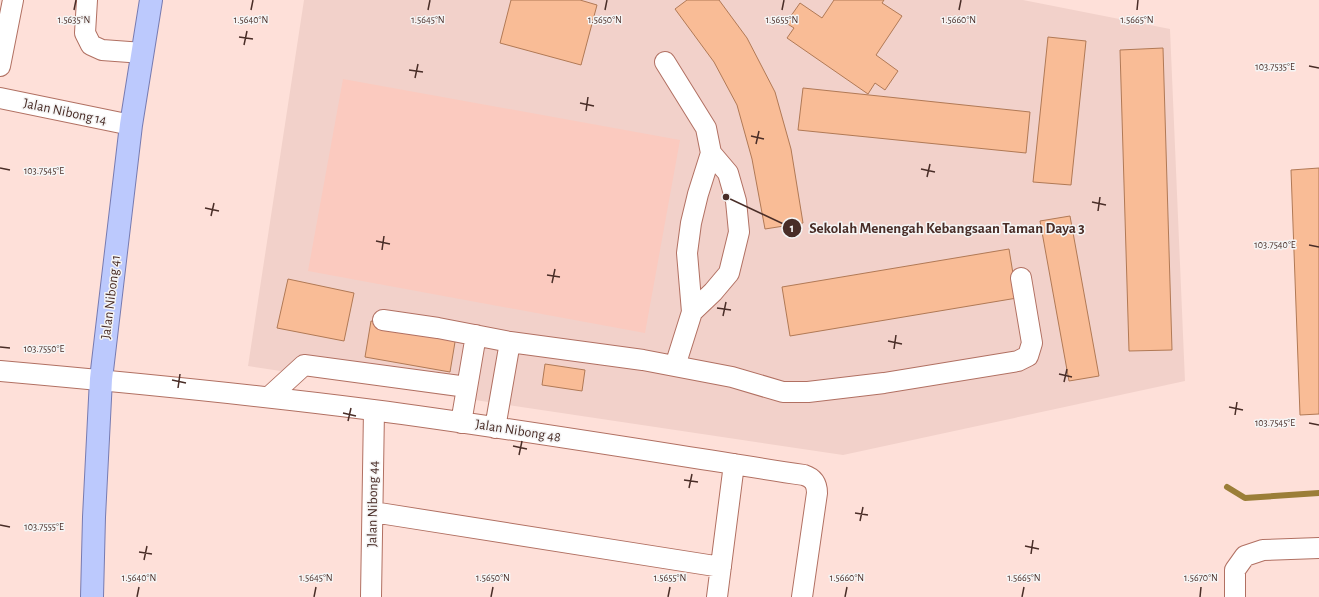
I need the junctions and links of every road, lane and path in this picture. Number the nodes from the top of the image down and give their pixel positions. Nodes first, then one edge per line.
1 (13, 0) edge
2 (87, 0) edge
3 (152, 0) edge
4 (4, 30) edge
5 (143, 53) junction
6 (665, 62) dead end
7 (0, 66) edge
8 (0, 98) edge
9 (131, 125) junction
10 (711, 153) junction
11 (1021, 278) dead end
12 (692, 312) junction
13 (383, 320) dead end
14 (476, 335) junction
15 (510, 342) junction
16 (675, 366) junction
17 (0, 371) edge
18 (101, 379) junction
19 (467, 387) junction
20 (269, 397) junction
21 (374, 410) junction
22 (461, 422) junction
23 (495, 428) junction
24 (734, 464) junction
25 (373, 512) junction
26 (1319, 548) edge
27 (721, 566) junction
28 (92, 597) edge
29 (371, 597) edge
30 (717, 597) edge
31 (802, 597) edge
32 (1235, 597) edge

1 - 4 street
2 - 5 street
3 - 5 main road, Jalan Nibong 41
4 - 7 street
5 - 9 main road, Jalan Nibong 41
6 - 10 street
8 - 9 street, Jalan Nibong 14
9 - 18 main road, Jalan Nibong 41
10 - 12 street
10 - 12 street
11 - 16 street
12 - 16 street
13 - 14 street
14 - 15 street
14 - 19 street
15 - 16 street
15 - 23 street
17 - 18 street, Jalan Nibong 48
18 - 20 street, Jalan Nibong 48
18 - 28 main road, Jalan Nibong 41
19 - 20 street
19 - 22 street
20 - 21 street, Jalan Nibong 48
21 - 22 street, Jalan Nibong 48
21 - 25 street, Jalan Nibong 44
22 - 23 street, Jalan Nibong 48
23 - 24 street, Jalan Nibong 48
24 - 27 street
24 - 31 street, Jalan Nibong 48
25 - 27 street
25 - 29 street, Jalan Nibong 44
26 - 32 street
27 - 30 street

